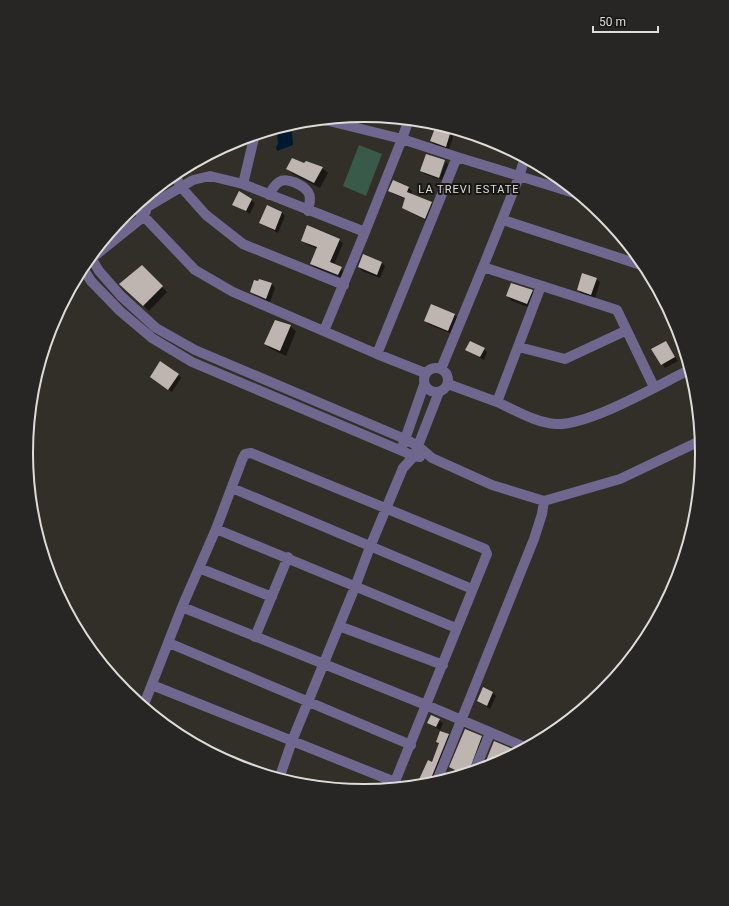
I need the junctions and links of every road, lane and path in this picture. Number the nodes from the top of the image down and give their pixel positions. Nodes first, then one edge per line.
1 (336, 123) edge
2 (407, 124) edge
3 (402, 139) junction
4 (253, 141) edge
5 (457, 157) junction
6 (523, 162) edge
7 (519, 177) junction
8 (177, 179) edge
9 (243, 184) junction
10 (182, 187) junction
11 (567, 191) edge
12 (269, 195) junction
13 (144, 206) edge
14 (149, 206) junction
15 (308, 210) junction
16 (138, 211) edge
17 (143, 217) junction
18 (503, 220) junction
19 (365, 232) junction
20 (104, 248) edge
21 (636, 263) edge
22 (92, 265) edge
23 (483, 268) junction
24 (89, 270) edge
25 (344, 285) junction
26 (542, 286) junction
27 (324, 331) junction
28 (626, 331) junction
29 (520, 347) junction
30 (195, 350) junction
31 (377, 354) junction
32 (192, 362) junction
33 (441, 368) junction
34 (686, 371) edge
35 (425, 373) junction
36 (424, 384) junction
37 (448, 384) junction
38 (654, 387) junction
39 (439, 392) junction
40 (497, 402) junction
41 (405, 439) junction
42 (696, 443) edge
43 (418, 446) junction
44 (401, 450) junction
45 (414, 456) junction
46 (432, 458) junction
47 (403, 468) junction
48 (232, 488) junction
49 (544, 501) junction
50 (386, 508) junction
51 (216, 529) junction
52 (370, 547) junction
53 (288, 557) junction
54 (199, 568) junction
55 (355, 587) junction
56 (472, 589) junction
57 (272, 597) junction
58 (182, 607) junction
59 (339, 626) junction
60 (456, 628) junction
61 (255, 637) junction
62 (169, 643) junction
63 (323, 665) junction
64 (443, 665) junction
65 (152, 685) junction
66 (145, 701) edge
67 (309, 701) junction
68 (426, 705) junction
69 (460, 720) junction
70 (490, 733) junction
71 (292, 741) junction
72 (411, 745) junction
73 (517, 747) edge
74 (477, 765) edge
75 (281, 773) edge
76 (439, 776) edge
77 (395, 783) edge
78 (391, 784) edge

1 - 3 street
2 - 3 street
3 - 5 street
3 - 19 street
4 - 9 street
5 - 7 street
5 - 31 street
6 - 7 street
7 - 11 street
7 - 18 street
8 - 10 street
9 - 10 street
9 - 12 street
10 - 14 street
10 - 25 street
12 - 15 street
12 - 15 street
13 - 14 street
14 - 17 street
15 - 19 street
16 - 17 street
17 - 20 street
17 - 27 street
18 - 21 street
18 - 23 street
19 - 25 street
22 - 30 street
23 - 26 street
23 - 33 street
24 - 32 street
25 - 27 street
26 - 28 street
26 - 29 street
27 - 31 street
28 - 29 street
28 - 38 street
29 - 40 street
30 - 32 street
30 - 41 street
31 - 35 street
32 - 44 street
33 - 35 street
33 - 37 street
34 - 38 street
35 - 36 street
36 - 39 street
36 - 41 street
37 - 39 street
37 - 40 street
38 - 40 street
39 - 43 street
41 - 43 street
41 - 44 street
42 - 49 street
43 - 45 street
43 - 46 street
44 - 45 street
44 - 47 street
45 - 46 street
45 - 47 street
46 - 49 street
47 - 50 street
48 - 50 street
48 - 51 street
48 - 52 street
49 - 69 street
50 - 52 street
50 - 56 street
51 - 53 street
51 - 54 street
52 - 55 street
52 - 56 street
53 - 55 street
53 - 57 street
54 - 57 street
54 - 58 street
55 - 59 street
55 - 60 street
56 - 60 street
57 - 61 street
58 - 61 street
58 - 62 street
59 - 63 street
59 - 64 street
60 - 64 street
61 - 63 street
62 - 65 street
62 - 67 street
63 - 67 street
63 - 68 street
64 - 68 street
65 - 66 street
65 - 71 street
67 - 71 street
67 - 72 street
68 - 69 street
68 - 72 street
69 - 70 street
69 - 76 street
70 - 73 street
70 - 74 street
71 - 75 street
71 - 78 street
72 - 77 street

